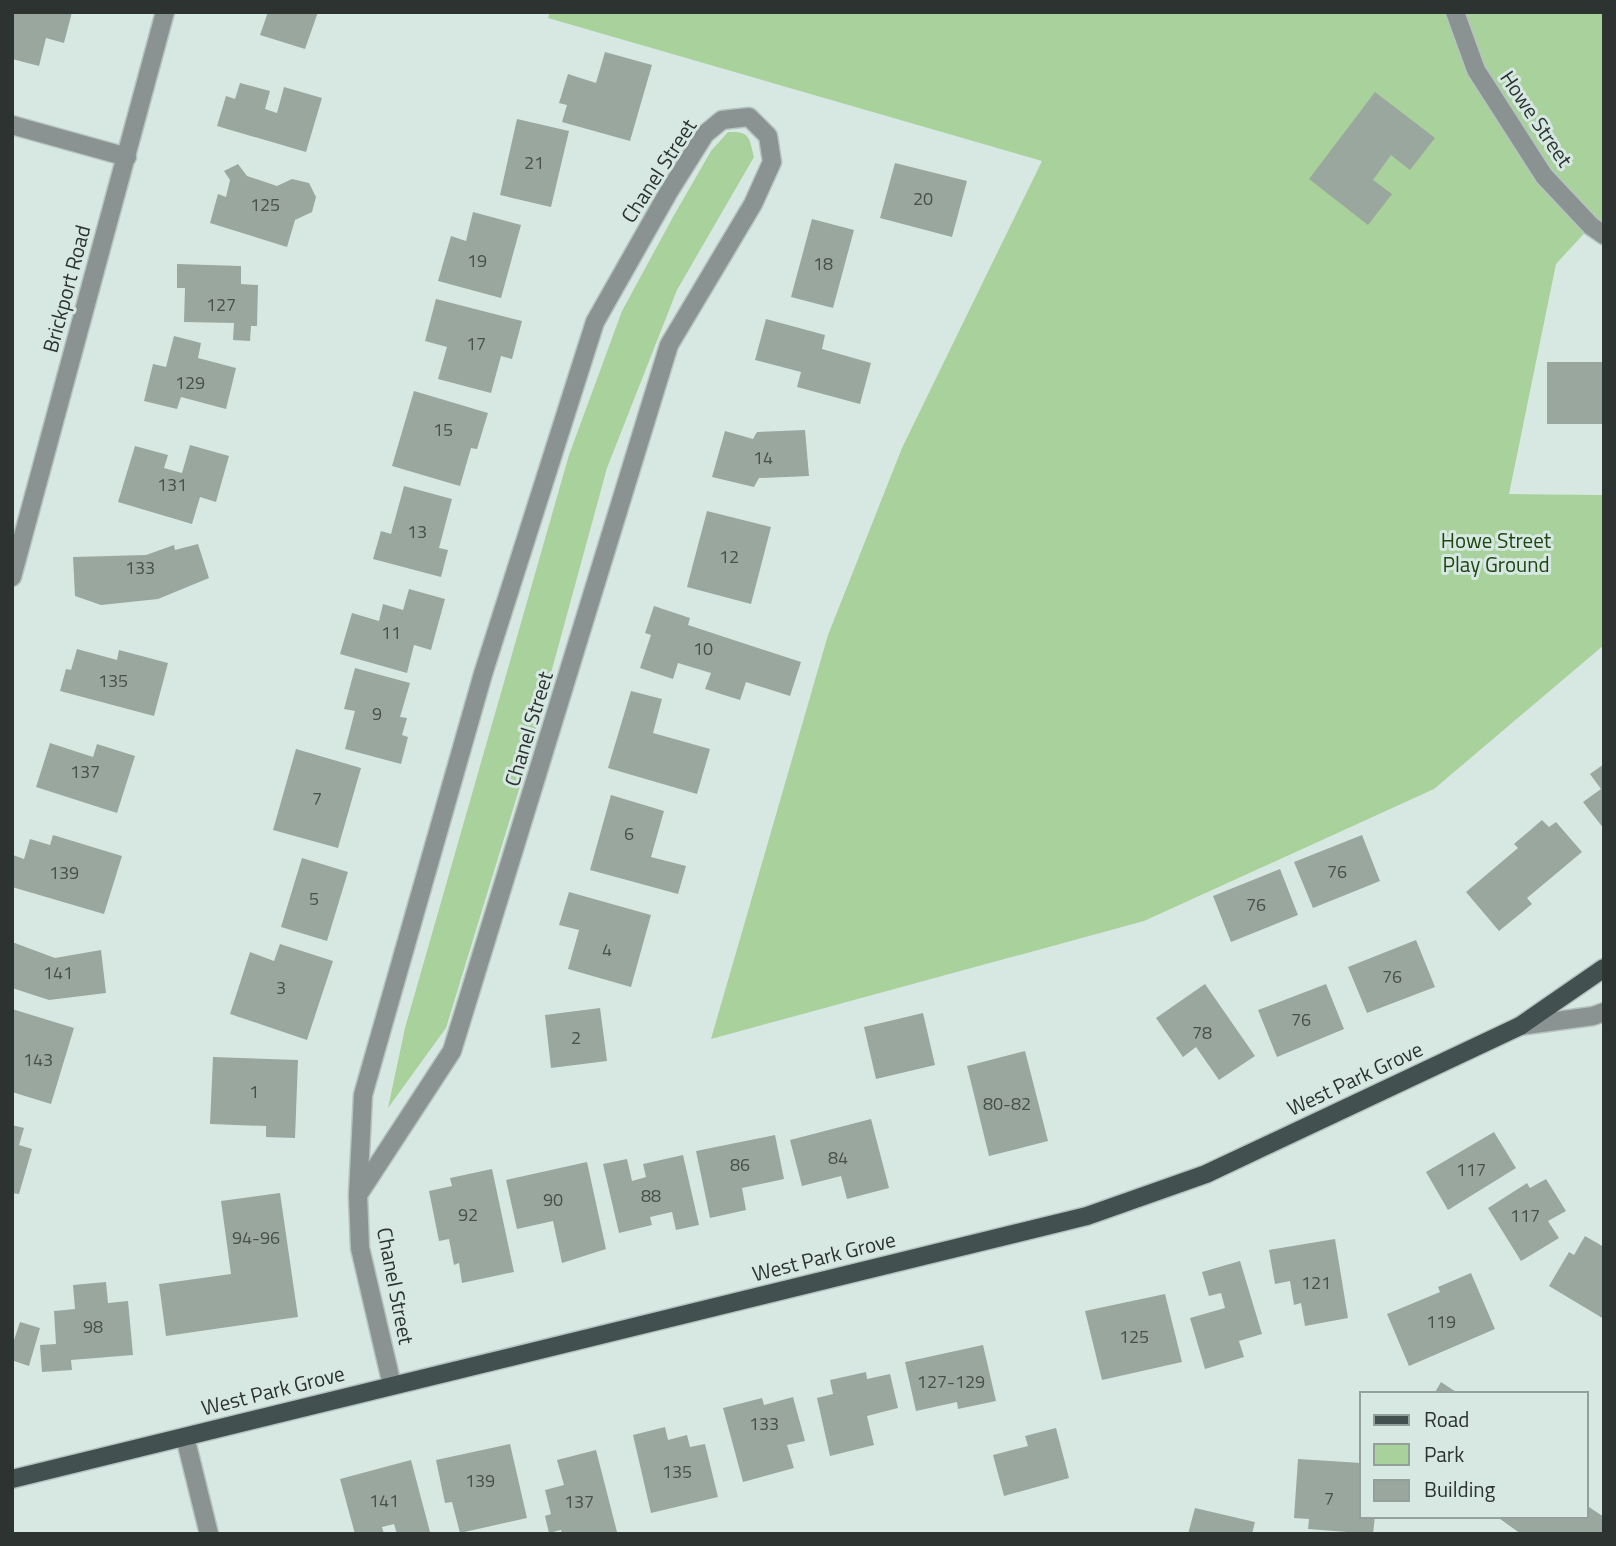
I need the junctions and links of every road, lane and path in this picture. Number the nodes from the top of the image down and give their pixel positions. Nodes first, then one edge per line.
1 (165, 12) edge
2 (1455, 12) edge
3 (12, 125) edge
4 (127, 157) junction
5 (1604, 235) edge
6 (12, 578) edge
7 (1604, 968) edge
8 (1604, 1012) edge
9 (1520, 1026) junction
10 (358, 1195) junction
11 (392, 1385) junction
12 (185, 1437) junction
13 (12, 1479) edge
14 (209, 1534) edge

1 - 4 street, Brickport Road
2 - 5 street, Howe Street
3 - 4 street
4 - 6 street, Brickport Road
7 - 9 main road, West Park Grove
8 - 9 street
9 - 11 main road, West Park Grove
10 - 10 street, Chanel Street
10 - 11 street, Chanel Street
11 - 12 main road, West Park Grove
12 - 13 main road, West Park Grove
12 - 14 street

